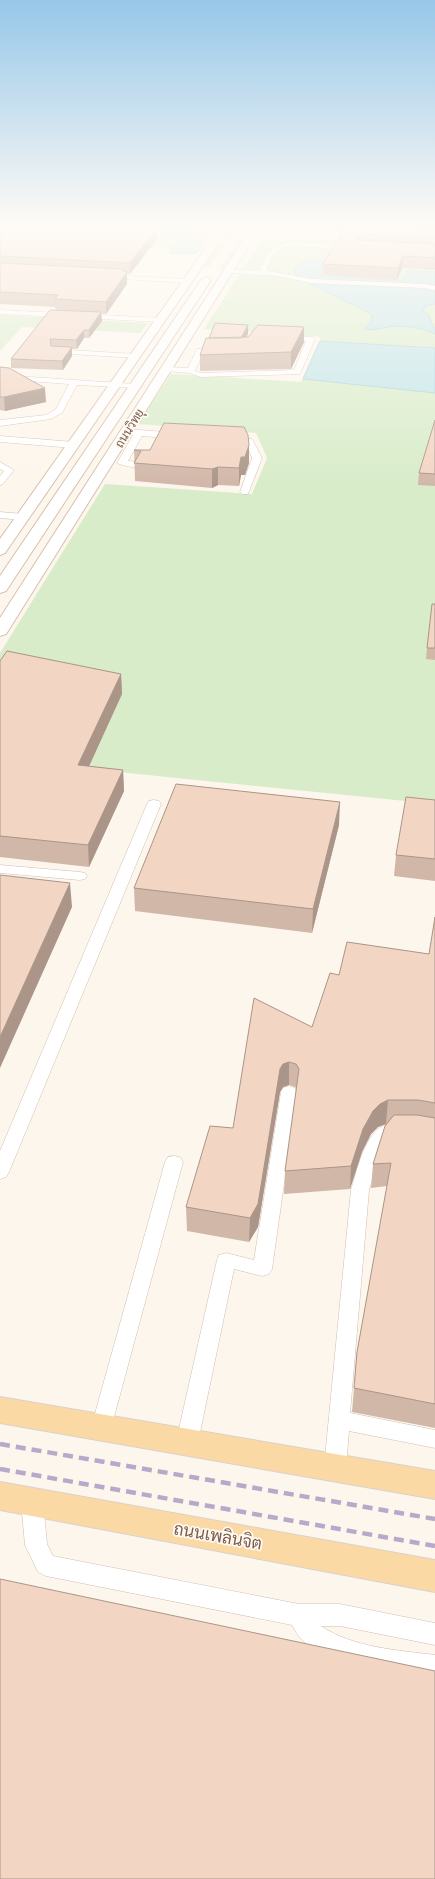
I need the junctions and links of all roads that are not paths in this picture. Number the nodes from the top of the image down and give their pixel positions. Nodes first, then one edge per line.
1 (19, 313) edge
2 (66, 313) edge
3 (166, 313) edge
4 (184, 313) edge
5 (192, 313) edge
6 (71, 315) junction
7 (182, 316) junction
8 (160, 322) junction
9 (272, 336) edge
10 (55, 351) edge
11 (232, 351) edge
12 (136, 356) junction
13 (166, 369) junction
14 (191, 371) junction
15 (0, 377) edge
16 (74, 382) junction
17 (116, 384) junction
18 (135, 386) junction
19 (106, 398) junction
20 (126, 399) junction
21 (0, 423) edge
22 (133, 432) junction
23 (162, 434) junction
24 (186, 436) edge
25 (217, 438) edge
26 (0, 439) edge
27 (74, 444) junction
28 (0, 465) edge
29 (0, 482) edge
30 (245, 492) dead end
31 (0, 515) edge
32 (24, 517) junction
33 (0, 549) edge
34 (0, 588) edge
35 (0, 632) edge
36 (154, 804) dead end
37 (0, 869) edge
38 (80, 876) dead end
39 (289, 1092) dead end
40 (435, 1134) edge
41 (174, 1162) dead end
42 (0, 1172) edge
43 (0, 1410) edge
44 (339, 1420) junction
45 (101, 1428) junction
46 (435, 1440) edge
47 (187, 1442) junction
48 (335, 1468) junction
49 (435, 1485) edge
50 (0, 1496) edge
51 (32, 1502) junction
52 (435, 1576) edge
53 (299, 1615) junction
54 (435, 1634) edge
55 (435, 1667) edge

1 - 6 lane
2 - 6 lane
3 - 8 main road, ถนนวิทยุ
4 - 7 main road, ถนนวิทยุ
5 - 13 main road, ถนนวิทยุ
6 - 8 lane
7 - 8 main road
7 - 18 main road, ถนนวิทยุ
8 - 12 main road, ถนนวิทยุ
9 - 14 lane
10 - 12 lane
11 - 14 lane
12 - 17 main road, ถนนวิทยุ
13 - 14 lane
13 - 22 main road, ถนนวิทยุ
15 - 16 lane
16 - 17 lane
16 - 21 lane
17 - 18 lane
17 - 19 main road, ถนนวิทยุ
18 - 20 main road, ถนนวิทยุ
19 - 20 main road
19 - 27 main road, ถนนวิทยุ
20 - 34 main road, ถนนวิทยุ
22 - 23 lane
22 - 23 lane
22 - 35 main road, ถนนวิทยุ
23 - 24 lane
25 - 30 lane
26 - 27 lane
27 - 32 main road, ถนนวิทยุ
28 - 29 lane
31 - 32 lane
32 - 33 main road, ถนนวิทยุ
36 - 42 lane
37 - 38 lane
39 - 47 lane
40 - 44 lane
41 - 45 lane
43 - 45 main road
44 - 46 lane
44 - 48 lane
45 - 47 main road
47 - 48 main road
48 - 49 main road
50 - 51 main road, ถนนเพลินจิต
51 - 52 main road, ถนนเพลินจิต
51 - 53 lane
53 - 54 lane
53 - 55 lane

